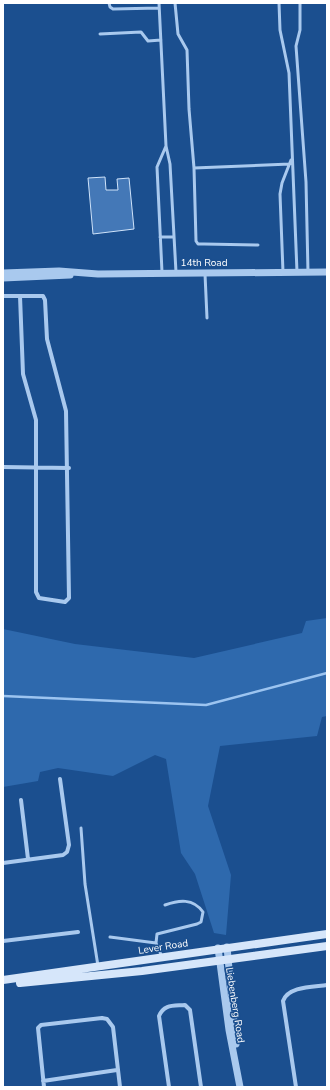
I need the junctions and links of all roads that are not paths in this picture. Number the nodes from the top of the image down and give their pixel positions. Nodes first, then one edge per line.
1 (109, 3) edge
2 (159, 3) edge
3 (175, 3) edge
4 (279, 3) edge
5 (300, 3) edge
6 (159, 8) junction
7 (100, 34) dead end
8 (161, 40) junction
9 (166, 146) junction
10 (291, 164) junction
11 (194, 168) junction
12 (173, 236) junction
13 (160, 237) junction
14 (258, 245) dead end
15 (162, 272) junction
16 (176, 272) junction
17 (205, 272) junction
18 (283, 272) junction
19 (297, 272) junction
20 (308, 272) junction
21 (327, 272) edge
22 (3, 273) edge
23 (81, 274) junction
24 (3, 278) edge
25 (3, 296) edge
26 (20, 296) junction
27 (206, 318) dead end
28 (35, 467) junction
29 (3, 468) edge
30 (69, 468) junction
31 (60, 779) dead end
32 (21, 800) dead end
33 (81, 828) dead end
34 (28, 859) junction
35 (3, 863) edge
36 (165, 905) dead end
37 (78, 932) dead end
38 (327, 934) edge
39 (110, 937) dead end
40 (3, 941) edge
41 (156, 943) junction
42 (327, 946) edge
43 (227, 947) junction
44 (218, 948) junction
45 (162, 956) junction
46 (223, 959) junction
47 (98, 966) junction
48 (3, 980) edge
49 (3, 984) edge
50 (327, 985) edge
51 (118, 1070) junction
52 (43, 1081) junction
53 (44, 1087) edge
54 (120, 1087) edge
55 (168, 1087) edge
56 (201, 1087) edge
57 (240, 1087) edge
58 (296, 1087) edge

1 - 6 lane
2 - 6 lane
3 - 11 lane
4 - 10 lane
5 - 20 lane
6 - 8 lane
7 - 8 lane
8 - 9 lane
9 - 12 lane
9 - 13 lane
10 - 11 lane
10 - 18 lane
10 - 19 lane
11 - 14 lane
12 - 13 lane
12 - 16 lane
13 - 15 lane
15 - 16 street, 14th Road
15 - 23 street, 14th Road
16 - 17 street, 14th Road
17 - 18 street, 14th Road
17 - 27 lane
18 - 19 street, 14th Road
19 - 20 street, 14th Road
20 - 21 street, 14th Road
22 - 23 street, 14th Road
23 - 24 street, 14th Road
25 - 26 street
26 - 28 street
26 - 30 street
28 - 29 street
28 - 30 street
28 - 30 street
31 - 34 street
32 - 34 street
33 - 47 lane
34 - 35 street
36 - 41 lane
37 - 40 street
38 - 43 main road, Lever Road
39 - 41 lane
41 - 45 lane
42 - 46 main road
43 - 44 main road, Lever Road
43 - 46 street, Liebenberg Road
44 - 45 main road, Lever Road
44 - 46 street, Liebenberg Road
45 - 47 main road, Lever Road
46 - 49 main road
46 - 57 street, Liebenberg Road
47 - 48 main road, Lever Road
50 - 58 street
51 - 52 street
51 - 52 street
51 - 54 street
52 - 53 street
55 - 56 street

